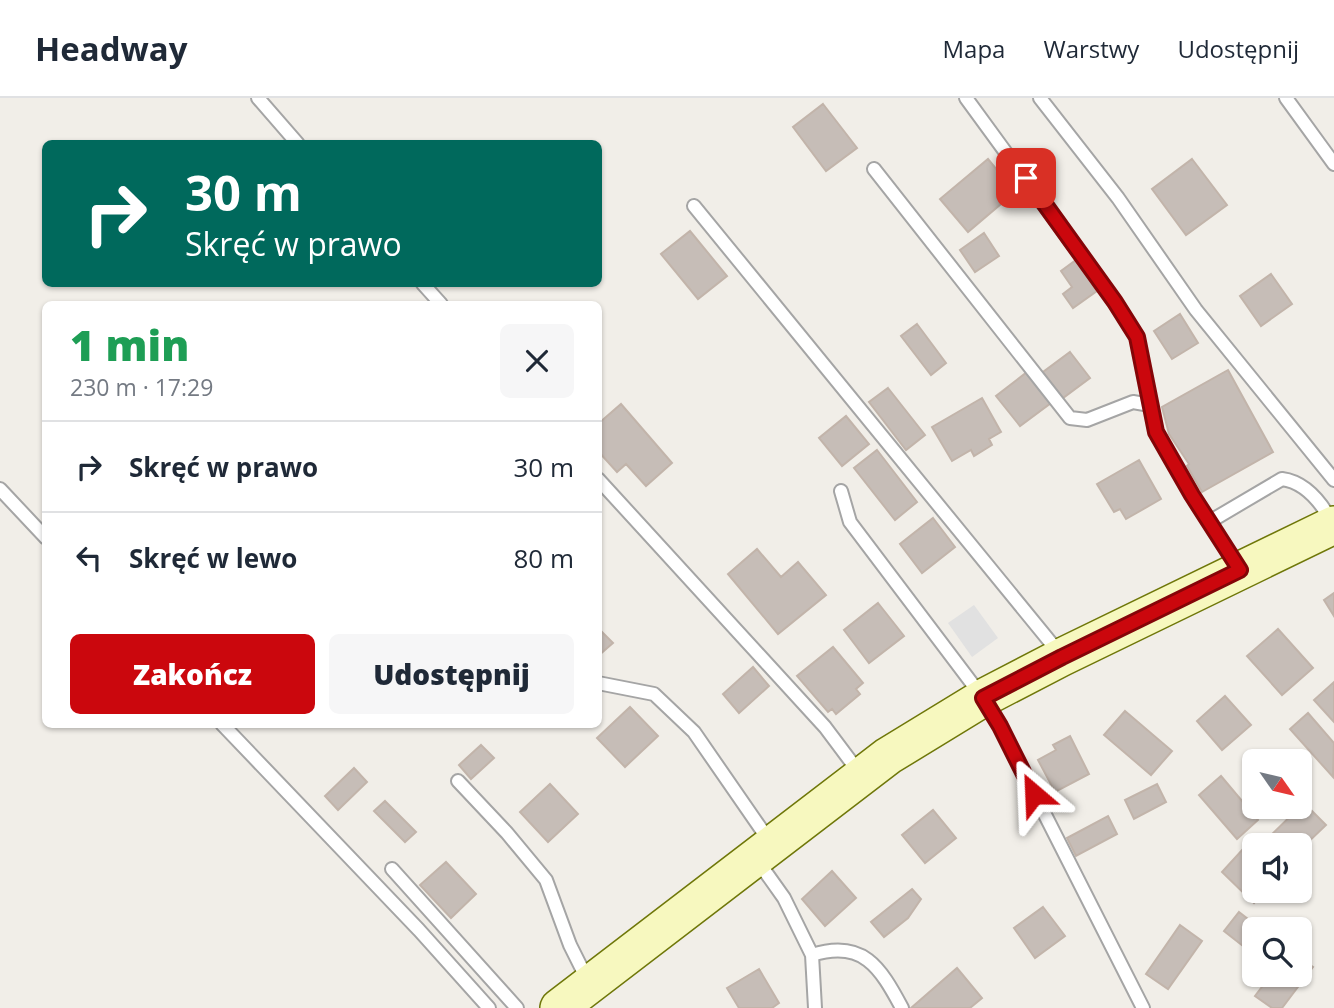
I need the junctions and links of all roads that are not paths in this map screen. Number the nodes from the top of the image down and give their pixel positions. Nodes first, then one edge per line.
1 (258, 98) edge
2 (966, 98) edge
3 (1040, 98) edge
4 (1286, 98) edge
5 (295, 140) edge
6 (1334, 164) edge
7 (874, 169) dead end
8 (694, 206) dead end
9 (426, 287) edge
10 (438, 301) edge
11 (1150, 405) junction
12 (1334, 480) edge
13 (602, 483) edge
14 (0, 489) edge
15 (841, 491) dead end
16 (1209, 522) junction
17 (1334, 525) edge
18 (42, 534) edge
19 (1240, 570) junction
20 (1062, 657) junction
21 (602, 684) edge
22 (983, 698) junction
23 (226, 728) edge
24 (861, 775) junction
25 (458, 781) dead end
26 (763, 851) junction
27 (392, 869) dead end
28 (812, 956) junction
29 (589, 985) junction
30 (489, 1008) edge
31 (517, 1008) edge
32 (559, 1008) edge
33 (815, 1008) edge
34 (902, 1008) edge
35 (1143, 1008) edge

1 - 5 lane
2 - 11 lane
3 - 12 lane
4 - 6 lane
7 - 11 lane
8 - 20 lane
9 - 10 lane
11 - 16 lane
13 - 24 lane
14 - 18 lane
15 - 22 lane
16 - 17 lane
16 - 19 lane
17 - 19 street
19 - 20 street
20 - 22 street
21 - 26 lane
22 - 24 street
22 - 35 lane
23 - 30 lane
24 - 26 street
25 - 29 lane
26 - 28 lane
26 - 29 street
27 - 31 lane
28 - 33 lane
28 - 34 lane
29 - 32 street

